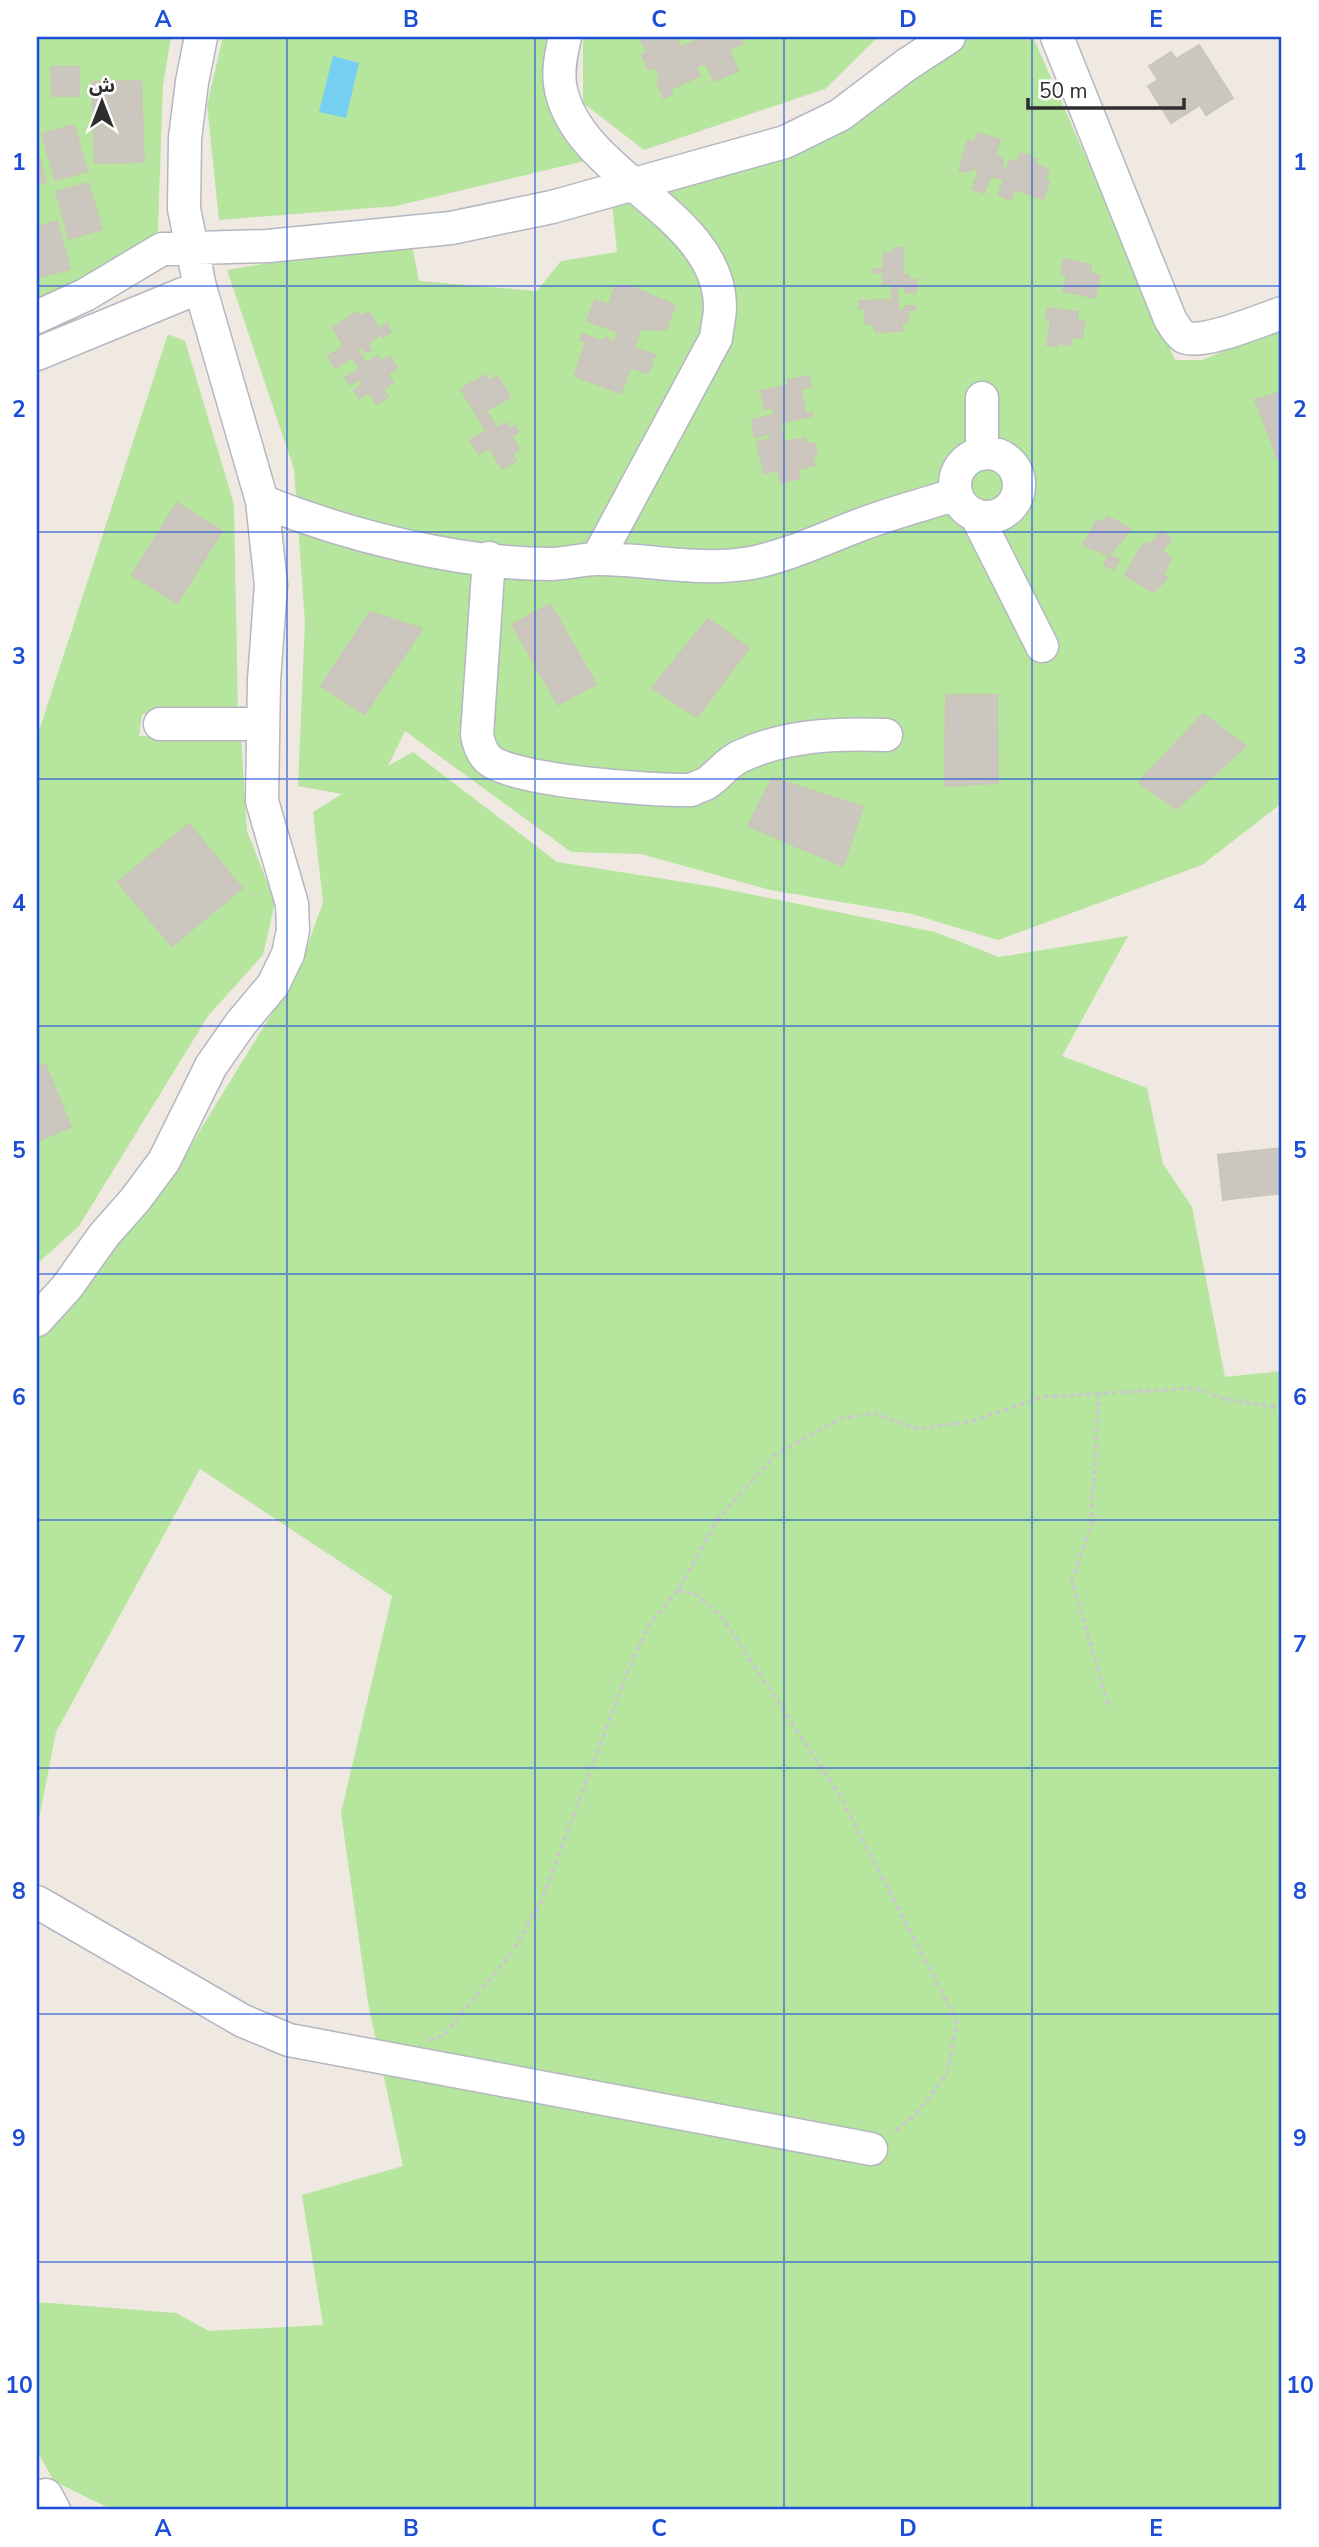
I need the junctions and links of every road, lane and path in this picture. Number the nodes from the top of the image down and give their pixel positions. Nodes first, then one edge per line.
1 (201, 37) edge
2 (565, 37) edge
3 (949, 37) edge
4 (1057, 37) edge
5 (632, 184) junction
6 (191, 247) junction
7 (200, 287) junction
8 (1282, 313) edge
9 (37, 317) edge
10 (37, 354) edge
11 (982, 398) dead end
12 (982, 454) junction
13 (262, 501) junction
14 (966, 504) junction
15 (489, 558) junction
16 (597, 559) junction
17 (1042, 646) dead end
18 (262, 723) junction
19 (160, 724) dead end
20 (886, 735) dead end
21 (37, 1320) edge
22 (1099, 1394) junction
23 (1282, 1408) edge
24 (678, 1590) junction
25 (1109, 1708) dead end
26 (37, 1902) edge
27 (419, 2042) dead end
28 (871, 2149) joint

1 - 6 street
2 - 5 street
3 - 5 street
4 - 8 street
5 - 6 street
5 - 16 street
6 - 7 street
6 - 9 street
7 - 10 street
7 - 13 street
11 - 12 street
12 - 14 street
12 - 14 street
13 - 15 street
13 - 18 street
14 - 16 street
14 - 17 street
15 - 16 street
15 - 20 street
18 - 19 street
18 - 21 street
22 - 23 path
22 - 24 path
22 - 25 path
24 - 27 path
24 - 28 path
26 - 28 street

